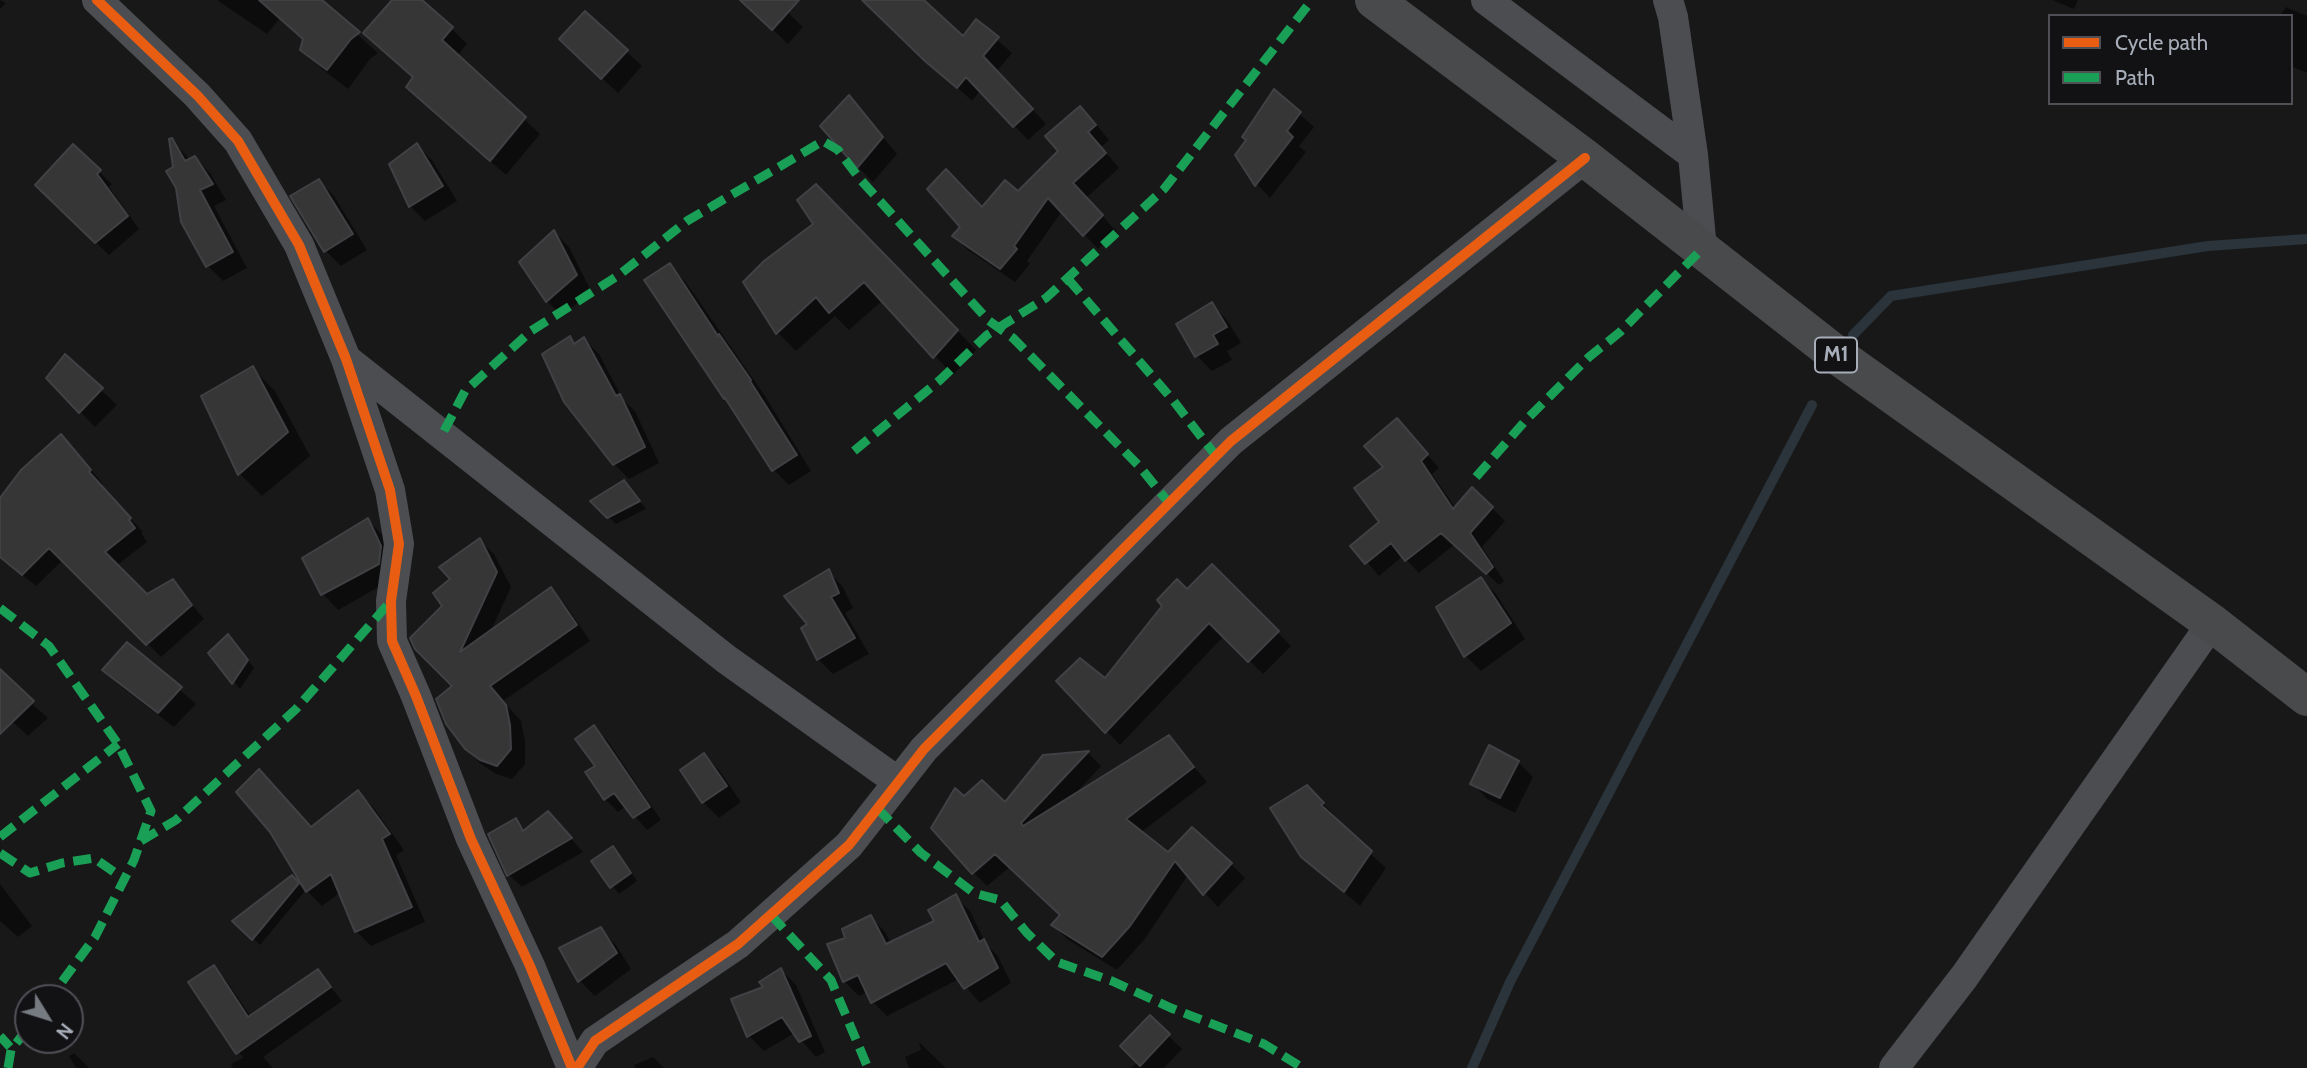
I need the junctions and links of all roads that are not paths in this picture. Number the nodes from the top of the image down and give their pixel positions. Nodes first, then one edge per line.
1 (97, 0) edge
2 (1374, 0) edge
3 (1486, 0) edge
4 (1668, 0) edge
5 (1693, 155) junction
6 (1584, 158) junction
7 (1702, 249) junction
8 (346, 359) junction
9 (2212, 622) junction
10 (2307, 697) edge
11 (897, 781) junction
12 (575, 1068) edge
13 (1894, 1068) edge

1 - 8 street
2 - 6 highway, M1
3 - 5 street
4 - 5 street
5 - 7 street
6 - 7 highway, M1
6 - 11 street
7 - 9 highway, M1
8 - 11 street
8 - 12 street
9 - 10 highway, M1
9 - 13 street
11 - 12 street

